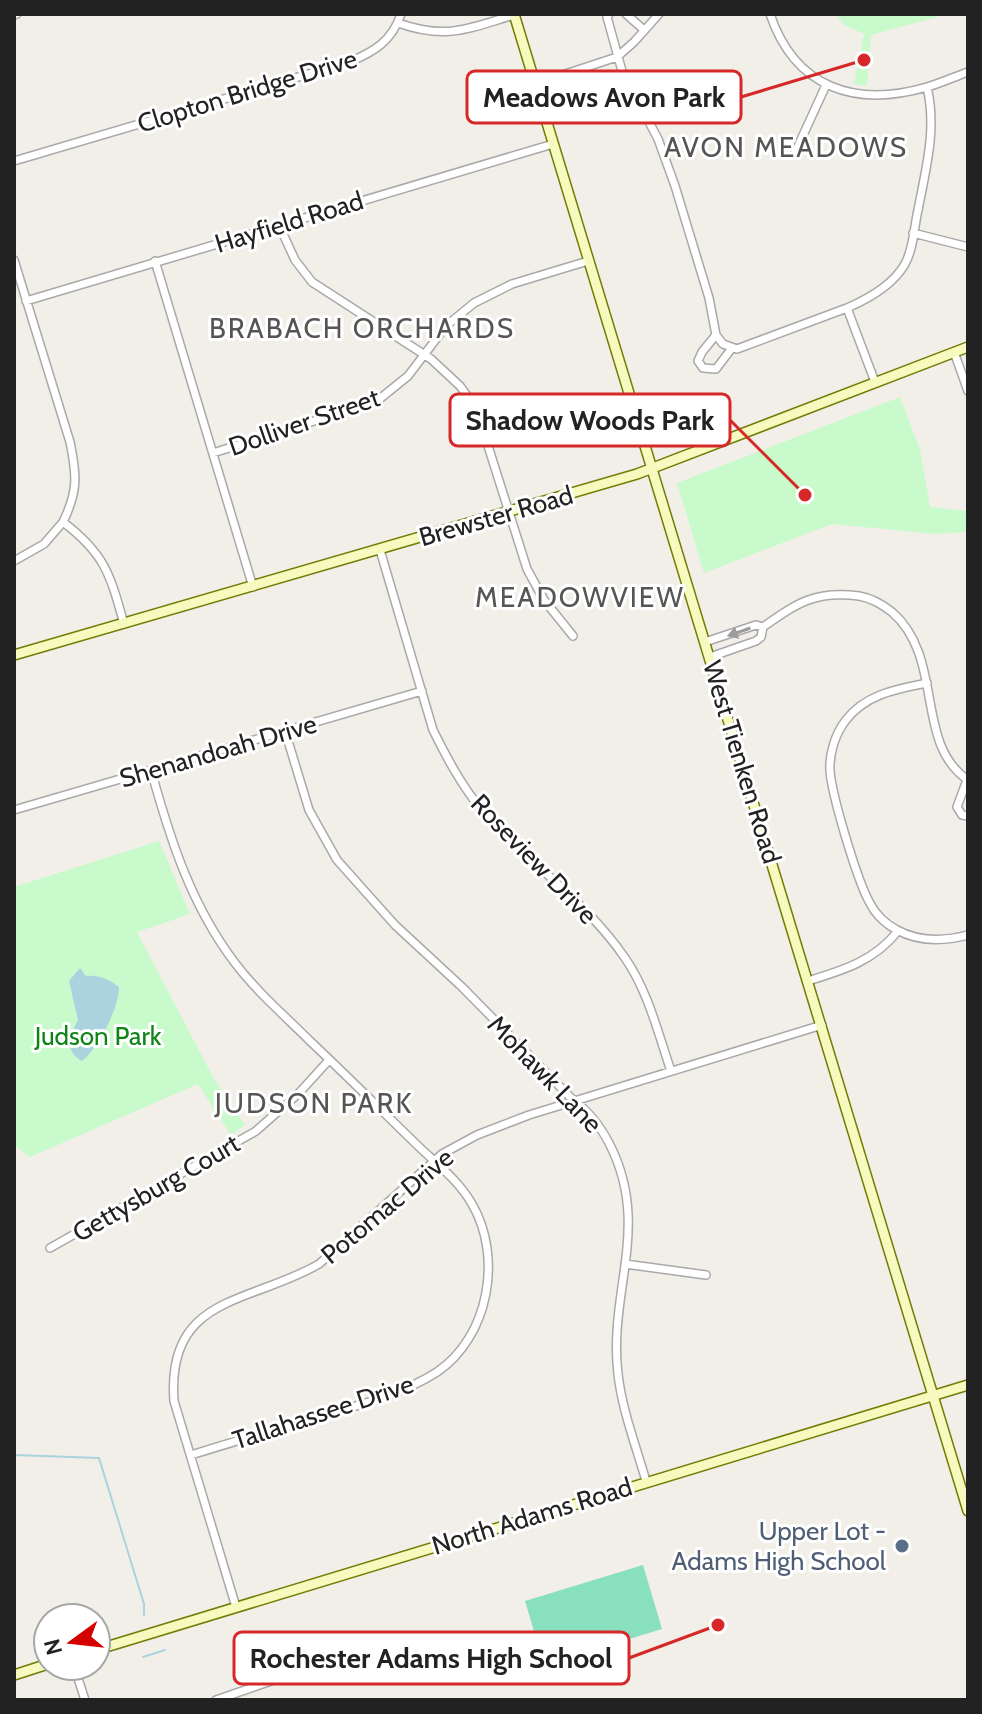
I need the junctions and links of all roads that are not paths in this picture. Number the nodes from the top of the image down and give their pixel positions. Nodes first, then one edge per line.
1 (401, 14) edge
2 (514, 14) edge
3 (609, 14) edge
4 (626, 14) edge
5 (659, 14) edge
6 (770, 14) edge
7 (398, 23) junction
8 (644, 30) junction
9 (617, 57) junction
10 (968, 72) edge
11 (535, 84) junction
12 (826, 85) junction
13 (927, 87) junction
14 (553, 144) junction
15 (794, 155) dead end
16 (14, 161) edge
17 (279, 225) junction
18 (913, 233) junction
19 (968, 247) edge
20 (14, 260) edge
21 (155, 261) junction
22 (588, 261) junction
23 (26, 301) junction
24 (847, 308) junction
25 (716, 335) junction
26 (968, 347) edge
27 (732, 348) junction
28 (954, 352) junction
29 (425, 356) junction
30 (875, 382) junction
31 (968, 391) edge
32 (213, 453) junction
33 (652, 468) junction
34 (509, 512) junction
35 (63, 522) junction
36 (380, 550) junction
37 (14, 561) edge
38 (253, 587) junction
39 (124, 624) junction
40 (763, 627) junction
41 (573, 636) dead end
42 (705, 642) junction
43 (14, 655) edge
44 (710, 657) junction
45 (927, 683) junction
46 (422, 691) junction
47 (285, 731) junction
48 (151, 770) junction
49 (967, 780) edge
50 (14, 810) edge
51 (968, 816) edge
52 (898, 931) junction
53 (968, 935) edge
54 (808, 981) junction
55 (822, 1025) junction
56 (329, 1060) junction
57 (671, 1071) junction
58 (574, 1101) junction
59 (435, 1160) junction
60 (50, 1248) dead end
61 (625, 1264) junction
62 (706, 1275) dead end
63 (968, 1385) edge
64 (934, 1396) junction
65 (191, 1455) junction
66 (646, 1481) junction
67 (968, 1511) edge
68 (236, 1607) junction
69 (112, 1645) edge
70 (271, 1681) dead end
71 (216, 1700) edge

1 - 7 street
2 - 7 street
2 - 11 street, West Tienken Road
3 - 9 street
4 - 8 street
5 - 8 street
6 - 12 street
7 - 16 street, Clopton Bridge Drive
8 - 9 street
9 - 11 street
9 - 25 street
10 - 13 street
11 - 14 street, West Tienken Road
12 - 13 street
12 - 15 street
13 - 18 street
14 - 17 street, Hayfield Road
14 - 22 street, West Tienken Road
17 - 21 street, Hayfield Road
17 - 29 street
18 - 19 street
18 - 24 street
20 - 23 street
21 - 23 street, Hayfield Road
21 - 32 street
22 - 29 street, Dolliver Street
22 - 33 street, West Tienken Road
23 - 35 street
24 - 27 street
24 - 30 street
25 - 27 street
25 - 27 street
26 - 28 street, Brewster Road
28 - 30 street, Brewster Road
28 - 31 street
29 - 32 street, Dolliver Street
29 - 34 street
30 - 33 street, Brewster Road
32 - 38 street
33 - 34 street, Brewster Road
33 - 42 street, West Tienken Road
34 - 36 street, Brewster Road
34 - 41 street
35 - 37 street
35 - 39 street
36 - 38 street, Brewster Road
36 - 46 street, Roseview Drive
38 - 39 street, Brewster Road
39 - 43 street, Brewster Road
40 -> 42 street
40 - 44 street
40 - 45 street
42 - 44 street, West Tienken Road
44 - 54 street, West Tienken Road
45 - 49 street
45 - 52 street
46 - 47 street, Shenandoah Drive
46 - 57 street, Roseview Drive
47 - 48 street, Shenandoah Drive
47 - 58 street, Mohawk Lane
48 - 50 street, Shenandoah Drive
48 - 56 street, Tallahassee Drive
49 - 51 street
52 - 53 street
52 - 54 street
54 - 55 street, West Tienken Road
55 - 57 street, Potomac Drive
55 - 64 street, West Tienken Road
56 - 59 street, Tallahassee Drive
56 - 60 street, Gettysburg Court
57 - 58 street, Potomac Drive
58 - 59 street, Potomac Drive
58 - 61 street, Mohawk Lane
59 - 65 street, Potomac Drive
59 - 65 street, Tallahassee Drive
61 - 62 street
61 - 66 street, Mohawk Lane
63 - 64 street, North Adams Road
64 - 66 street, North Adams Road
64 - 67 street, West Tienken Road
65 - 68 street, Potomac Drive
66 - 68 street, North Adams Road
68 - 69 street, North Adams Road
70 - 71 street

